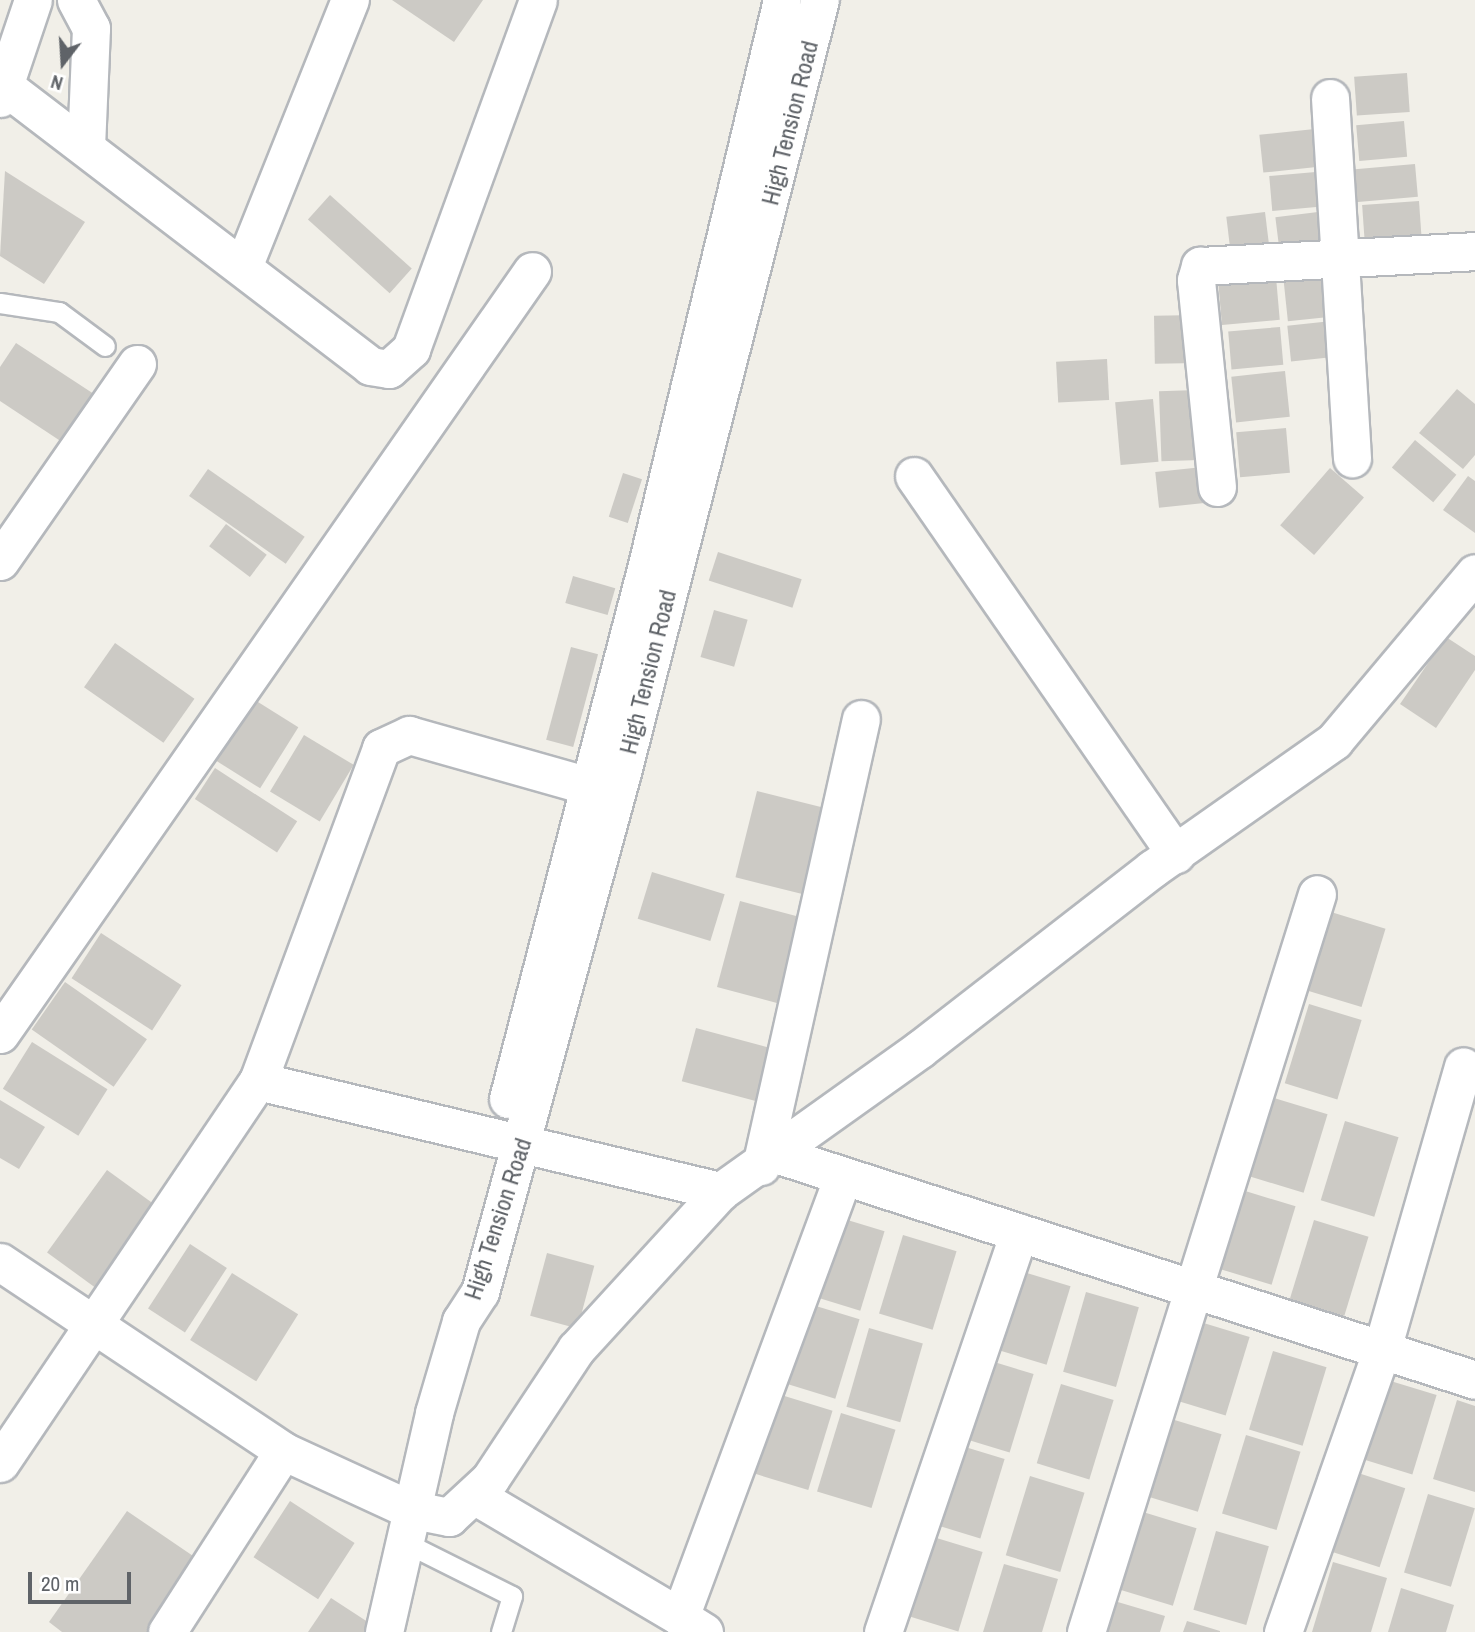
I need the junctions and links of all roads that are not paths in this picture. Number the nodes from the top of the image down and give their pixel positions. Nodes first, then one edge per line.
1 (33, 0) edge
2 (76, 0) edge
3 (350, 0) edge
4 (538, 0) edge
5 (782, 0) edge
6 (820, 0) edge
7 (4, 93) edge
8 (1330, 98) dead end
9 (86, 145) junction
10 (1475, 251) edge
11 (1344, 256) junction
12 (243, 267) junction
13 (532, 271) dead end
14 (0, 303) edge
15 (121, 355) joint
16 (1352, 458) dead end
17 (914, 476) dead end
18 (1217, 487) dead end
19 (0, 561) edge
20 (1475, 573) edge
21 (861, 719) dead end
22 (589, 786) junction
23 (1176, 854) junction
24 (1317, 894) dead end
25 (0, 1034) edge
26 (1463, 1066) dead end
27 (258, 1081) junction
28 (511, 1140) junction
29 (770, 1161) junction
30 (843, 1176) junction
31 (721, 1191) junction
32 (1019, 1233) junction
33 (0, 1262) edge
34 (1197, 1290) junction
35 (96, 1326) junction
36 (1382, 1349) junction
37 (1475, 1380) edge
38 (283, 1451) junction
39 (0, 1463) edge
40 (474, 1495) junction
41 (406, 1525) junction
42 (692, 1624) edge
43 (167, 1632) edge
44 (384, 1632) edge
45 (501, 1632) edge
46 (883, 1632) edge
47 (1086, 1632) edge
48 (1283, 1632) edge

1 - 7 street
2 - 9 street
3 - 12 street
4 - 12 street
5 - 22 street, High Tension Road
6 - 28 street, High Tension Road
7 - 9 street
8 - 11 street
9 - 12 street
10 - 11 street
11 - 16 street
11 - 18 street
13 - 25 street
14 - 15 lane
15 - 19 street
17 - 23 street
20 - 23 street
21 - 29 street
22 - 27 street
22 - 28 street, High Tension Road
23 - 29 street
24 - 34 street
26 - 36 street
27 - 28 street
27 - 35 street
28 - 31 street
28 - 41 street, High Tension Road
29 - 30 street
29 - 31 street
30 - 32 street
30 - 42 street
31 - 40 street
32 - 34 street
32 - 46 street
33 - 35 street
34 - 36 street
34 - 47 street
35 - 38 street
35 - 39 street
36 - 37 street
36 - 48 street
38 - 41 street
38 - 43 street
40 - 41 street
40 - 42 street
41 - 44 street, High Tension Road
41 - 45 lane

